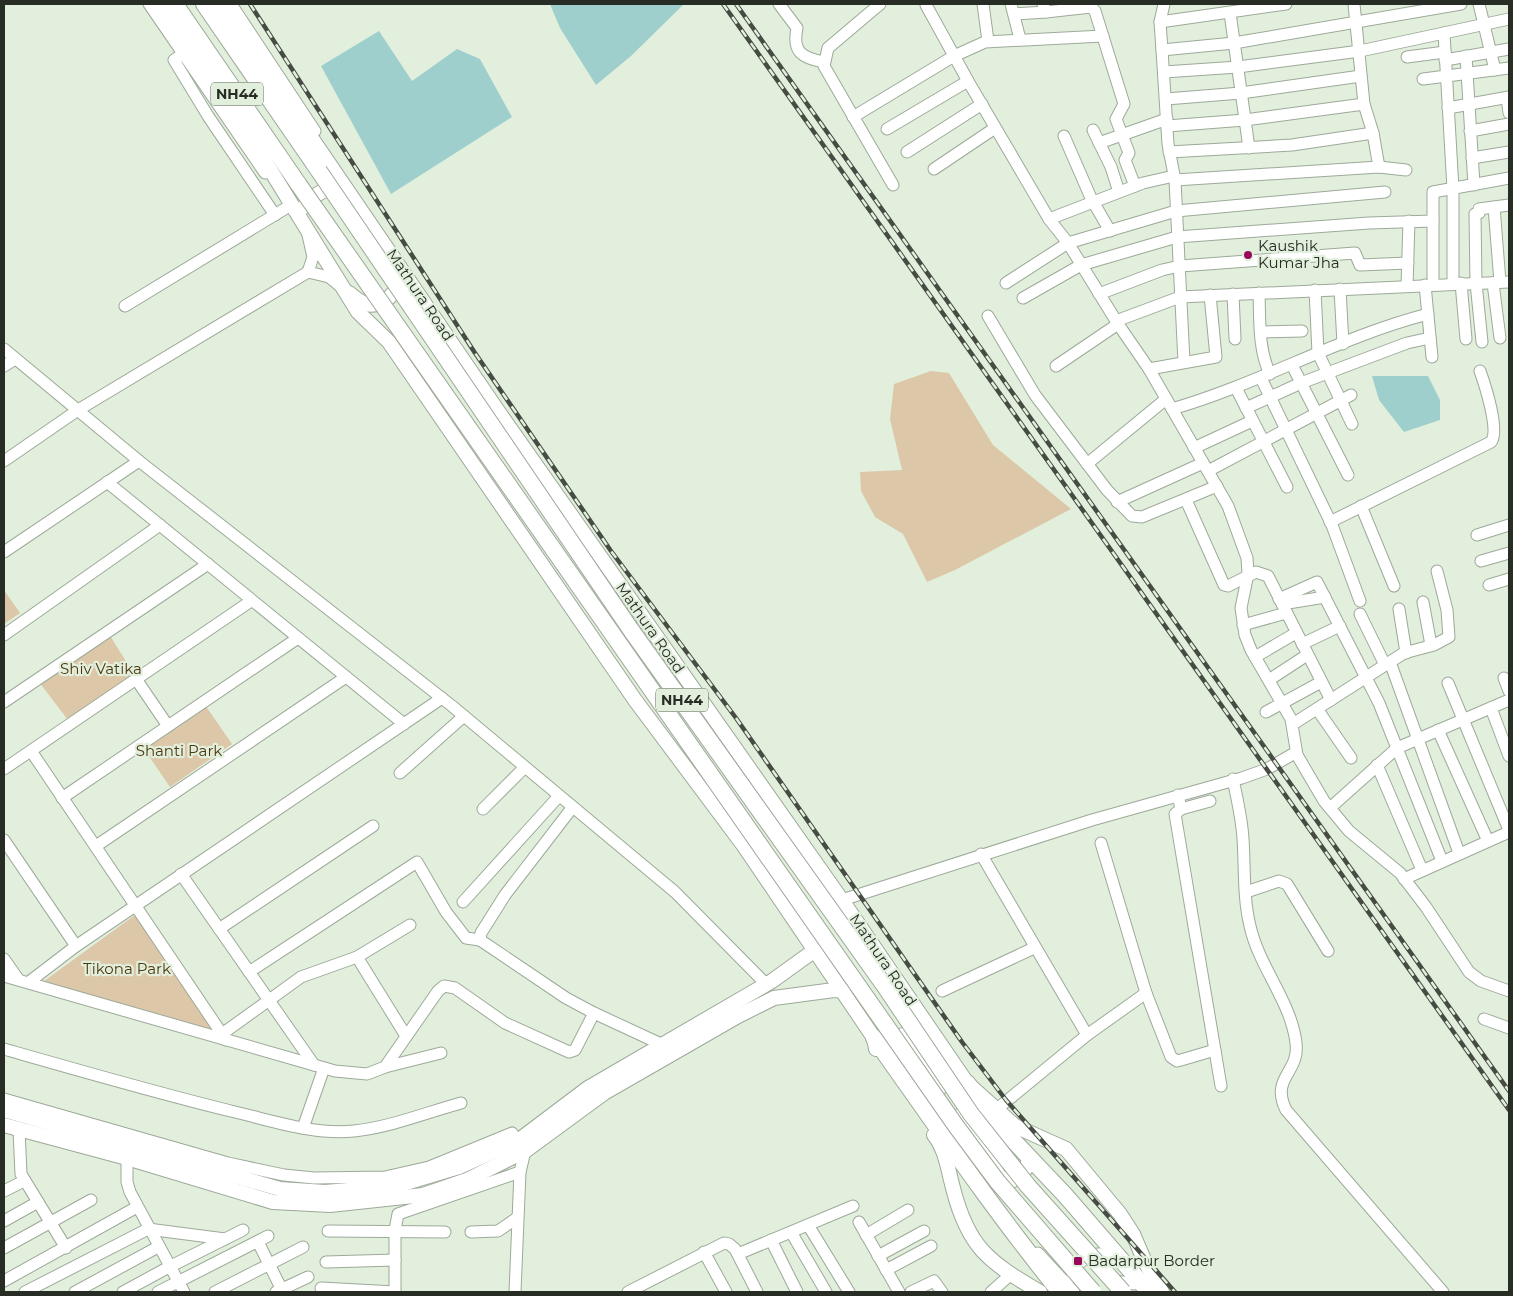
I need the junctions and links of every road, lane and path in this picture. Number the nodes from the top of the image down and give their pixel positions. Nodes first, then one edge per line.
1 (149, 4) edge
2 (159, 4) edge
3 (174, 4) edge
4 (204, 4) edge
5 (220, 4) edge
6 (230, 4) edge
7 (779, 4) edge
8 (880, 4) edge
9 (928, 4) edge
10 (983, 4) edge
11 (1164, 4) edge
12 (1286, 4) edge
13 (1354, 4) edge
14 (1461, 4) edge
15 (1479, 4) edge
16 (1045, 8) edge
17 (1012, 9) edge
18 (1230, 13) junction
19 (1509, 19) edge
20 (1160, 22) junction
21 (1357, 24) junction
22 (1484, 24) junction
23 (1444, 33) junction
24 (1103, 36) junction
25 (1020, 39) junction
26 (988, 41) junction
27 (1234, 43) junction
28 (1509, 49) edge
29 (1162, 50) junction
30 (1360, 51) junction
31 (1491, 52) junction
32 (184, 53) junction
33 (954, 56) junction
34 (1445, 56) junction
35 (1466, 56) junction
36 (1407, 57) dead end
37 (824, 62) junction
38 (1238, 67) junction
39 (1509, 68) edge
40 (1495, 70) junction
41 (1164, 72) junction
42 (1467, 74) junction
43 (1361, 76) junction
44 (1446, 76) junction
45 (1423, 79) dead end
46 (968, 81) junction
47 (1241, 93) junction
48 (1508, 98) edge
49 (1166, 99) junction
50 (982, 104) junction
51 (1364, 104) junction
52 (1469, 105) junction
53 (1448, 108) junction
54 (1509, 113) edge
55 (853, 117) junction
56 (1245, 120) junction
57 (1167, 123) junction
58 (1509, 124) edge
59 (995, 128) junction
60 (888, 129) dead end
61 (1093, 130) dead end
62 (1470, 131) junction
63 (1373, 134) junction
64 (1122, 135) junction
65 (1064, 136) dead end
66 (1099, 143) junction
67 (1249, 148) junction
68 (906, 152) dead end
69 (1169, 152) junction
70 (1509, 152) edge
71 (1472, 158) junction
72 (1379, 167) junction
73 (934, 169) dead end
74 (1406, 170) dead end
75 (337, 174) junction
76 (1174, 178) junction
77 (1509, 178) edge
78 (278, 183) junction
79 (894, 185) dead end
80 (1474, 185) junction
81 (1135, 186) junction
82 (1453, 189) junction
83 (1119, 192) junction
84 (1385, 192) dead end
85 (354, 199) junction
86 (1094, 202) junction
87 (1509, 204) edge
88 (291, 205) junction
89 (1494, 207) junction
90 (1176, 211) junction
91 (275, 215) junction
92 (1049, 219) junction
93 (1409, 221) junction
94 (1433, 221) junction
95 (1110, 231) junction
96 (307, 232) junction
97 (1509, 233) edge
98 (1497, 235) junction
99 (1177, 237) junction
100 (1068, 243) junction
101 (1504, 256) edge
102 (1408, 263) junction
103 (398, 264) junction
104 (1081, 265) junction
105 (1180, 266) junction
106 (308, 272) junction
107 (1501, 282) edge
108 (1006, 283) dead end
109 (1457, 283) junction
110 (1476, 283) junction
111 (1429, 285) junction
112 (1407, 286) junction
113 (1340, 289) junction
114 (344, 290) junction
115 (1315, 290) junction
116 (1259, 293) junction
117 (1098, 294) junction
118 (1233, 294) junction
119 (1210, 295) junction
120 (1180, 297) junction
121 (1023, 298) dead end
122 (126, 306) dead end
123 (1428, 314) junction
124 (988, 316) dead end
125 (1117, 323) junction
126 (1302, 331) dead end
127 (1261, 332) junction
128 (1235, 338) dead end
129 (1430, 338) junction
130 (1500, 338) dead end
131 (1466, 339) dead end
132 (1482, 342) dead end
133 (1343, 344) junction
134 (4, 349) edge
135 (1318, 353) junction
136 (1432, 356) dead end
137 (15, 358) junction
138 (1184, 362) junction
139 (1292, 365) junction
140 (4, 366) edge
141 (1056, 366) dead end
142 (1149, 369) junction
143 (1480, 371) dead end
144 (1328, 373) junction
145 (1266, 376) junction
146 (1301, 383) junction
147 (1236, 388) junction
148 (1271, 397) junction
149 (1346, 398) junction
150 (1169, 404) junction
151 (1246, 408) junction
152 (78, 410) junction
153 (1317, 413) junction
154 (1252, 421) junction
155 (1352, 424) dead end
156 (1287, 429) junction
157 (1263, 442) junction
158 (1194, 448) junction
159 (4, 461) edge
160 (138, 461) junction
161 (1088, 464) junction
162 (1205, 467) junction
163 (1348, 475) dead end
164 (107, 482) junction
165 (1217, 486) junction
166 (1287, 487) dead end
167 (1186, 500) junction
168 (1117, 502) junction
169 (1362, 506) junction
170 (1330, 522) junction
171 (160, 525) junction
172 (1509, 525) edge
173 (1477, 535) dead end
174 (4, 552) edge
175 (1509, 552) edge
176 (1481, 561) dead end
177 (208, 564) junction
178 (1437, 571) dead end
179 (1248, 574) junction
180 (1509, 579) edge
181 (1489, 585) dead end
182 (1394, 586) dead end
183 (1325, 597) junction
184 (251, 601) junction
185 (1360, 601) dead end
186 (1423, 602) dead end
187 (1282, 605) junction
188 (1399, 609) dead end
189 (1360, 614) dead end
190 (1243, 625) junction
191 (1340, 626) junction
192 (1296, 633) junction
193 (4, 635) edge
194 (298, 638) junction
195 (1302, 644) junction
196 (1431, 645) junction
197 (1406, 653) junction
198 (1307, 655) junction
199 (1255, 657) junction
200 (1388, 663) junction
201 (346, 677) junction
202 (1367, 677) junction
203 (1504, 678) dead end
204 (136, 679) junction
205 (1269, 680) junction
206 (1321, 682) junction
207 (1448, 683) dead end
208 (1509, 691) edge
209 (442, 698) junction
210 (1331, 700) junction
211 (1509, 700) edge
212 (4, 702) edge
213 (1282, 704) junction
214 (1491, 708) junction
215 (1317, 709) junction
216 (1266, 712) dead end
217 (464, 716) junction
218 (1464, 719) junction
219 (404, 724) junction
220 (1293, 724) junction
221 (168, 726) junction
222 (1438, 730) junction
223 (1418, 738) junction
224 (1397, 748) junction
225 (31, 751) junction
226 (1297, 755) junction
227 (1509, 756) edge
228 (1351, 758) dead end
229 (1377, 765) junction
230 (524, 768) junction
231 (4, 769) edge
232 (400, 773) dead end
233 (1233, 779) junction
234 (1178, 795) junction
235 (559, 796) junction
236 (62, 798) junction
237 (1210, 801) dead end
238 (572, 808) junction
239 (1330, 808) junction
240 (483, 809) dead end
241 (1181, 809) junction
242 (373, 826) dead end
243 (1509, 831) edge
244 (4, 840) edge
245 (1488, 841) junction
246 (1100, 843) dead end
247 (96, 846) junction
248 (1459, 853) junction
249 (981, 854) junction
250 (1442, 861) junction
251 (1422, 870) junction
252 (181, 874) junction
253 (1404, 879) junction
254 (1246, 892) junction
255 (838, 895) junction
256 (463, 902) dead end
257 (135, 906) junction
258 (796, 923) junction
259 (410, 924) dead end
260 (219, 929) junction
261 (480, 940) junction
262 (76, 946) junction
263 (1034, 948) junction
264 (815, 950) junction
265 (1328, 952) dead end
266 (357, 957) junction
267 (4, 959) edge
268 (249, 972) junction
269 (4, 976) edge
270 (23, 981) junction
271 (767, 985) junction
272 (843, 991) junction
273 (942, 991) dead end
274 (1509, 991) edge
275 (1146, 993) junction
276 (270, 1002) junction
277 (594, 1014) junction
278 (920, 1015) junction
279 (1484, 1018) dead end
280 (1509, 1028) edge
281 (903, 1035) junction
282 (1087, 1035) junction
283 (406, 1036) junction
284 (224, 1037) junction
285 (878, 1043) junction
286 (663, 1044) junction
287 (4, 1049) edge
288 (1215, 1050) junction
289 (441, 1053) dead end
290 (319, 1066) junction
291 (385, 1067) junction
292 (967, 1082) junction
293 (1221, 1086) dead end
294 (4, 1099) edge
295 (461, 1103) dead end
296 (997, 1108) junction
297 (4, 1110) edge
298 (4, 1125) edge
299 (303, 1128) junction
300 (19, 1130) junction
301 (522, 1145) junction
302 (127, 1158) junction
303 (1029, 1158) junction
304 (201, 1161) junction
305 (520, 1172) junction
306 (24, 1181) junction
307 (4, 1191) edge
308 (985, 1192) junction
309 (91, 1200) dead end
310 (38, 1202) junction
311 (853, 1206) dead end
312 (137, 1207) junction
313 (908, 1210) dead end
314 (517, 1218) junction
315 (4, 1220) edge
316 (50, 1221) junction
317 (859, 1222) dead end
318 (808, 1225) junction
319 (148, 1229) junction
320 (243, 1230) dead end
321 (395, 1230) junction
322 (328, 1231) dead end
323 (924, 1231) dead end
324 (445, 1232) dead end
325 (471, 1232) dead end
326 (791, 1232) junction
327 (866, 1235) junction
328 (225, 1239) junction
329 (771, 1240) junction
330 (932, 1246) dead end
331 (158, 1247) junction
332 (303, 1247) dead end
333 (4, 1248) edge
334 (66, 1248) junction
335 (704, 1252) junction
336 (738, 1254) junction
337 (878, 1256) junction
338 (395, 1260) junction
339 (326, 1262) dead end
340 (1080, 1262) junction
341 (270, 1265) junction
342 (169, 1266) junction
343 (886, 1270) junction
344 (1010, 1275) junction
345 (308, 1277) dead end
346 (4, 1281) edge
347 (178, 1282) junction
348 (321, 1288) dead end
349 (1126, 1288) edge
350 (280, 1291) edge
351 (25, 1292) edge
352 (75, 1292) edge
353 (124, 1292) edge
354 (158, 1292) edge
355 (184, 1292) edge
356 (215, 1292) edge
357 (395, 1292) edge
358 (514, 1292) edge
359 (628, 1292) edge
360 (726, 1292) edge
361 (757, 1292) edge
362 (797, 1292) edge
363 (826, 1292) edge
364 (849, 1292) edge
365 (899, 1292) edge
366 (911, 1292) edge
367 (942, 1292) edge
368 (991, 1292) edge
369 (1040, 1292) edge
370 (1060, 1292) edge
371 (1075, 1292) edge
372 (1093, 1292) edge
373 (1149, 1292) edge
374 (1162, 1292) edge
375 (1442, 1292) edge

1 - 32 street
2 - 78 main road
3 - 372 highway, NH44, bridge
4 - 349 highway, Mathura Road / NH44, bridge
5 - 75 main road, Mathura Road
6 - 75 street
7 - 37 street
8 - 37 street
9 - 33 street
10 - 26 street
11 - 20 street
12 - 18 street
13 - 21 street
14 - 21 street
15 - 22 street
16 - 17 street
16 - 24 street
17 - 25 street
18 - 20 street
18 - 27 street
19 - 22 street
20 - 29 street
21 - 27 street
21 - 30 street
22 - 23 street
22 - 31 street
23 - 30 street
23 - 34 street
24 - 25 street
24 - 64 street
25 - 26 street
26 - 33 street
27 - 29 street
27 - 38 street
28 - 31 street
29 - 41 street
30 - 38 street
30 - 43 street
31 - 35 street
31 - 40 street
32 - 78 street
32 - 91 street
33 - 46 street
33 - 55 street
34 - 35 street
34 - 36 street
34 - 44 street
35 - 42 street
37 - 55 street
38 - 41 street
38 - 47 street
39 - 40 street
40 - 42 street
41 - 49 street
42 - 44 street
42 - 52 street
43 - 47 street
43 - 51 street
44 - 45 street
44 - 53 street
46 - 50 street
46 - 60 street
47 - 49 street
47 - 56 street
48 - 52 street
48 - 54 street
49 - 57 street
50 - 59 street
50 - 68 street
51 - 56 street
51 - 63 street
52 - 53 street
52 - 62 street
53 - 82 street
55 - 79 street
56 - 57 street
56 - 67 street
57 - 64 street
57 - 69 street
58 - 62 street
59 - 73 street
59 - 92 street
61 - 66 street
62 - 71 street
63 - 67 street
63 - 72 street
64 - 66 street
64 - 81 street
65 - 86 street
66 - 83 street
67 - 69 street
69 - 76 street
70 - 71 street
71 - 80 street
72 - 74 street
72 - 76 street
75 - 85 main road, Mathura Road
76 - 81 street
76 - 90 street
77 - 80 street
78 - 88 main road
80 - 82 street
81 - 83 street
82 - 94 street
82 - 109 street
83 - 86 street
84 - 90 street
85 - 96 main road
85 - 103 main road, Mathura Road
86 - 92 street
86 - 95 street
87 - 89 street
88 - 91 street
88 - 96 main road
89 - 98 street
89 - 110 street
90 - 95 street
90 - 99 street
91 - 122 street
92 - 100 street
93 - 94 street
93 - 99 street
93 - 102 street
94 - 111 street
95 - 100 street
96 - 106 street
96 - 114 main road
97 - 98 street
98 - 101 street
99 - 104 street
99 - 105 street
100 - 104 street
100 - 108 street
101 - 107 street
102 - 105 street
102 - 112 street
103 - 114 main road
103 - 255 main road, Mathura Road
104 - 117 street
104 - 121 street
105 - 117 street
105 - 120 street
106 - 114 street
106 - 152 street
107 - 110 street
107 - 130 street
109 - 110 street
109 - 111 street
109 - 131 street
110 - 132 street
111 - 112 street
111 - 123 street
112 - 113 street
113 - 115 street
113 - 133 street
114 - 258 main road
115 - 116 street
115 - 135 street
116 - 118 street
116 - 127 street
117 - 125 street
118 - 119 street
118 - 128 street
119 - 120 street
119 - 138 street
120 - 125 street
120 - 138 street
123 - 129 street
123 - 133 street
124 - 161 street
125 - 141 street
125 - 142 street
126 - 127 street
127 - 145 street
129 - 136 street
129 - 144 street
133 - 135 street
134 - 137 street
135 - 139 street
135 - 144 street
137 - 140 street
137 - 152 street
138 - 142 street
139 - 145 street
139 - 146 street
142 - 150 street
143 - 169 street
144 - 146 street
144 - 149 street
145 - 147 street
145 - 148 street
146 - 148 street
146 - 153 street
147 - 150 street
147 - 151 street
148 - 151 street
148 - 156 street
149 - 153 street
149 - 155 street
150 - 158 street
150 - 161 street
151 - 154 street
152 - 159 street
152 - 160 street
153 - 156 street
153 - 163 street
154 - 157 street
154 - 158 street
156 - 157 street
156 - 170 street
157 - 162 street
157 - 166 street
158 - 162 street
160 - 164 street
160 - 209 street
161 - 168 street
162 - 165 street
162 - 168 street
164 - 171 street
164 - 174 street
165 - 167 street
165 - 179 street
167 - 168 street
167 - 179 street
169 - 170 street
169 - 182 street
170 - 185 street
171 - 177 street
171 - 193 street
172 - 173 street
175 - 176 street
177 - 184 street
177 - 212 street
178 - 196 street
179 - 187 street
179 - 190 street
180 - 181 street
183 - 187 street
183 - 187 street
183 - 191 street
184 - 194 street
184 - 204 street
186 - 196 street
187 - 190 street
187 - 192 street
188 - 197 street
189 - 200 street
190 - 199 street
191 - 195 street
191 - 202 street
192 - 195 street
192 - 199 street
194 - 201 street
194 - 221 street
195 - 198 street
196 - 197 street
197 - 200 street
198 - 205 street
198 - 206 street
199 - 205 street
200 - 202 street
200 - 223 street
201 - 219 street
201 - 247 street
202 - 210 street
202 - 224 street
203 - 208 street
204 - 221 street
204 - 225 street
205 - 213 street
206 - 210 street
206 - 213 street
207 - 218 street
209 - 217 street
209 - 219 street
210 - 215 street
211 - 214 street
213 - 216 street
213 - 220 street
214 - 218 street
214 - 227 street
215 - 220 street
215 - 228 street
217 - 230 street
217 - 232 street
218 - 222 street
218 - 243 street
219 - 252 street
220 - 226 street
221 - 236 street
222 - 223 street
222 - 245 street
223 - 224 street
223 - 248 street
224 - 229 street
224 - 250 street
225 - 231 street
225 - 236 street
226 - 233 street
226 - 239 street
229 - 239 street
229 - 251 street
230 - 235 street
230 - 240 street
233 - 234 street
233 - 254 street
234 - 241 street
234 - 249 street
235 - 238 street
235 - 256 street
236 - 247 street
237 - 241 street
238 - 261 street
238 - 271 street
239 - 253 street
241 - 288 street
242 - 260 street
243 - 245 street
244 - 262 street
245 - 248 street
246 - 275 street
247 - 257 street
248 - 250 street
249 - 255 street
249 - 263 street
250 - 251 street
251 - 253 street
252 - 257 street
252 - 260 street
253 - 274 street
254 - 265 street
254 - 375 street
255 - 258 main road
255 - 278 main road, Mathura Road
257 - 262 street
257 - 284 street
258 - 264 main road
259 - 266 street
260 - 268 street
261 - 268 street
261 - 277 street
262 - 270 street
263 - 273 street
263 - 282 street
264 - 271 main road
264 - 272 main road
266 - 276 street
266 - 283 street
267 - 270 street
268 - 276 street
269 - 270 street
270 - 284 street
271 - 286 main road
272 - 285 main road
272 - 301 main road
275 - 282 street
275 - 288 street
276 - 284 street
276 - 290 street
277 - 283 street
277 - 286 street
278 - 281 main road
278 - 292 main road, Mathura Road
279 - 280 street
281 - 285 main road
281 - 303 main road
282 - 296 street
283 - 291 street
284 - 290 street
285 - 308 highway
285 - 344 main road
286 - 301 main road
287 - 299 street
288 - 293 street
289 - 291 street
290 - 291 street
290 - 299 street
292 - 296 main road, Mathura Road
292 - 303 highway
294 - 304 street
295 - 299 street
296 - 374 main road, Mathura Road
297 - 304 main road
298 - 300 main road
300 - 302 main road
300 - 306 street
301 - 302 main road
301 - 304 main road
301 - 305 street
302 - 312 street
303 - 373 highway
305 - 314 street
305 - 321 street
306 - 307 street
306 - 310 street
308 - 370 highway
308 - 371 street
309 - 316 street
310 - 315 street
310 - 316 street
311 - 318 street
312 - 319 street
312 - 334 street
313 - 327 street
314 - 325 street
314 - 358 street
316 - 333 street
316 - 334 street
317 - 327 street
318 - 326 street
318 - 364 street
319 - 328 street
319 - 331 street
319 - 351 street
320 - 328 street
321 - 322 street
321 - 324 street
321 - 338 street
323 - 337 street
326 - 329 street
326 - 363 street
327 - 337 street
328 - 342 street
329 - 336 street
329 - 362 street
330 - 343 street
331 - 342 street
331 - 352 street
332 - 341 street
334 - 346 street
335 - 336 street
335 - 359 street
335 - 360 street
336 - 361 street
337 - 343 street
338 - 339 street
338 - 357 street
340 - 349 street
340 - 349 street
340 - 371 street
341 - 347 street
341 - 350 street
341 - 356 street
342 - 347 street
342 - 353 street
343 - 365 street
344 - 368 street
344 - 369 main road
345 - 350 street
347 - 354 street
347 - 355 street
348 - 357 street
366 - 367 street

